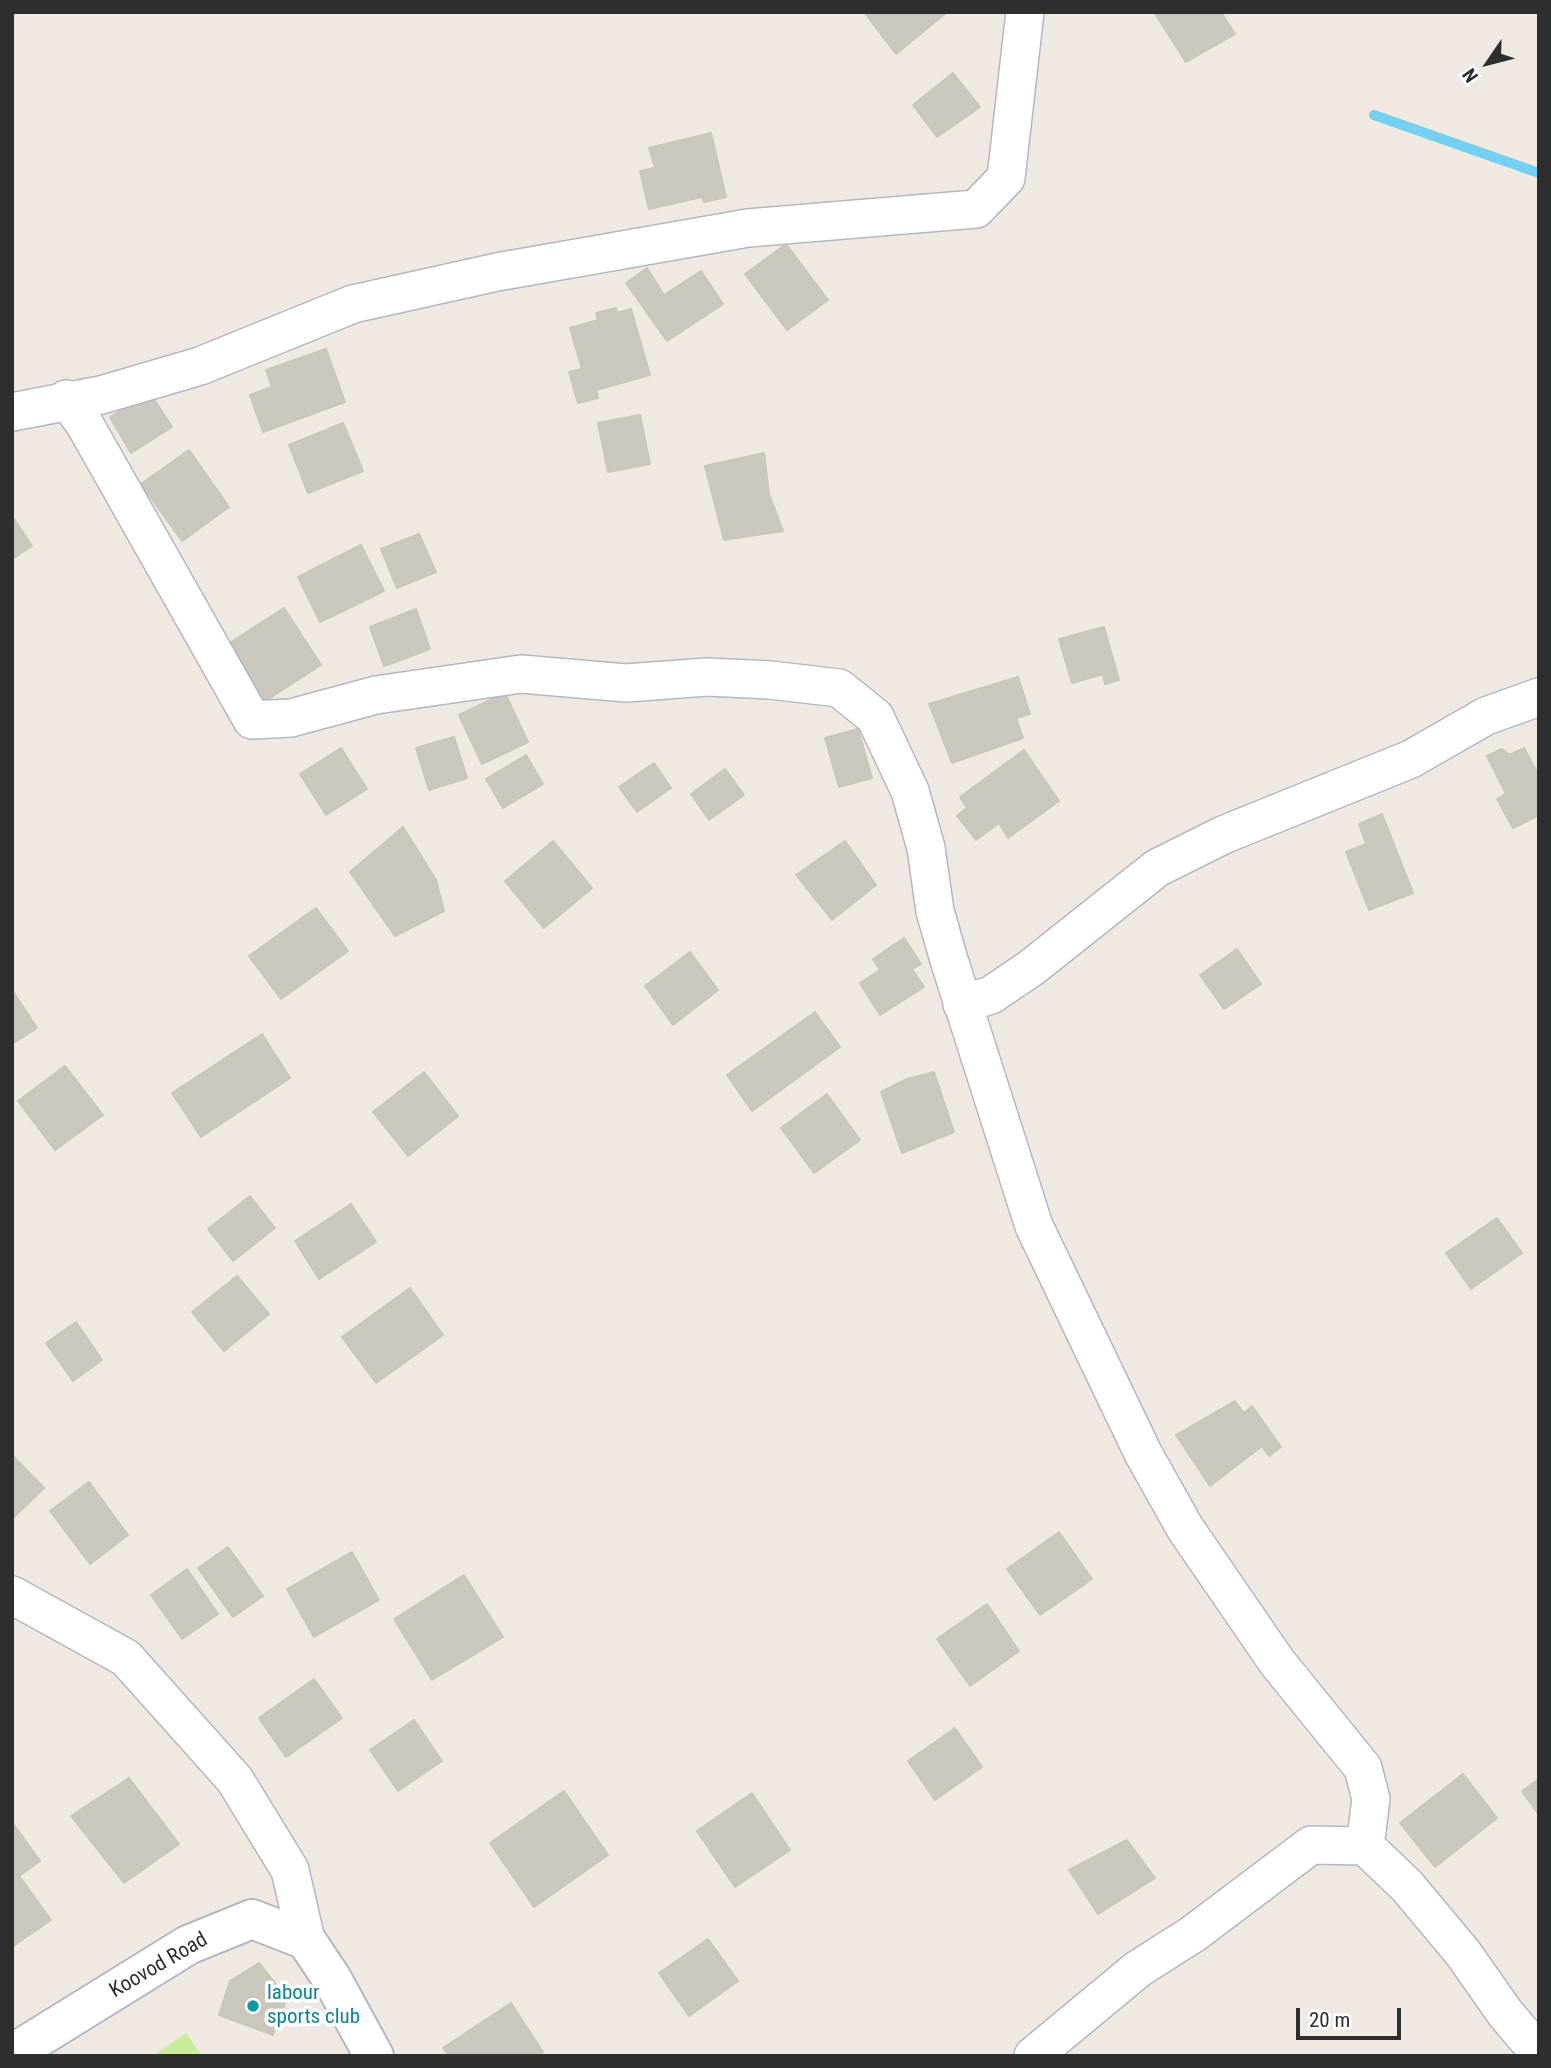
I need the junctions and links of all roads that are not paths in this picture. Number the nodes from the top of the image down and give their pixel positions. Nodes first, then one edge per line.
1 (1025, 12) edge
2 (66, 399) junction
3 (12, 412) edge
4 (1539, 696) edge
5 (962, 1004) junction
6 (12, 1595) edge
7 (1365, 1846) junction
8 (306, 1940) junction
9 (1539, 2053) edge
10 (12, 2054) edge
11 (374, 2056) edge
12 (1033, 2056) edge

1 - 2 street
2 - 3 street
2 - 5 street
4 - 5 street
5 - 7 street
6 - 8 street
7 - 9 street
7 - 12 street
8 - 10 main road, Koovod Road
8 - 11 main road

